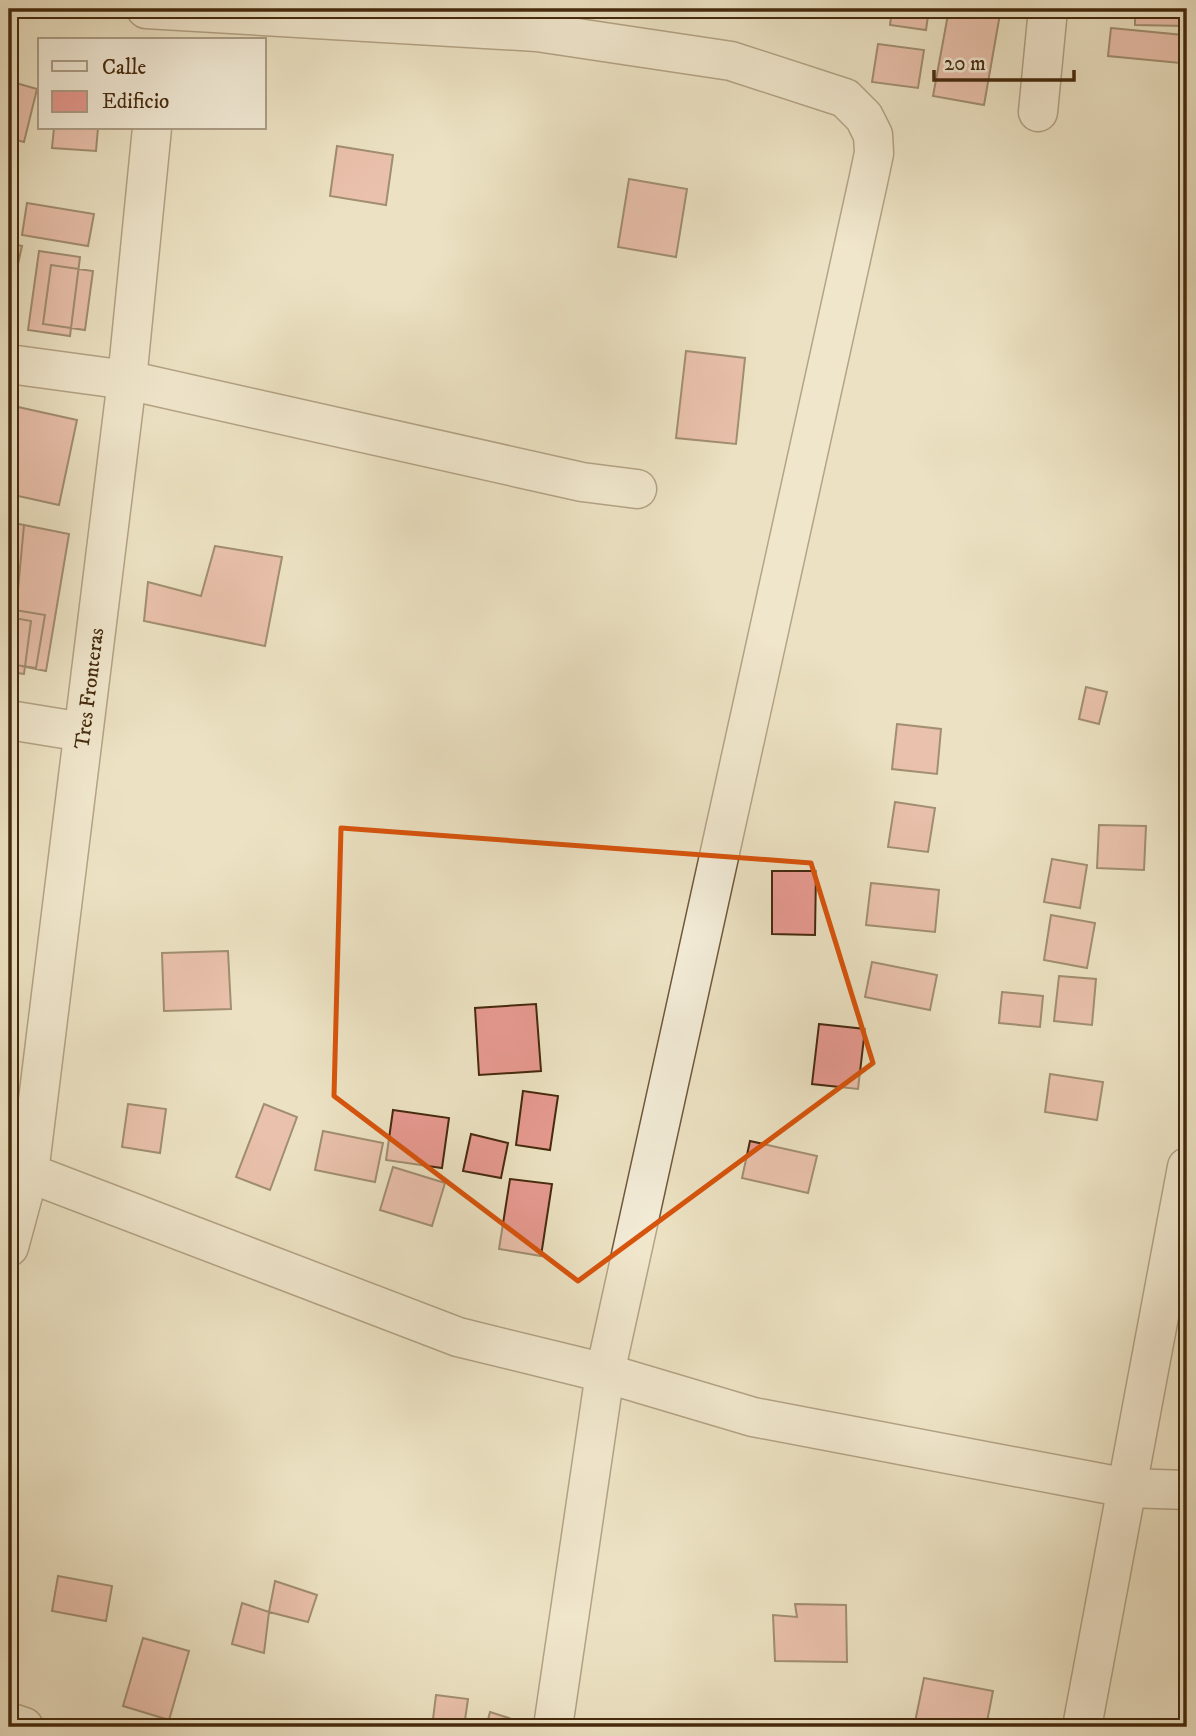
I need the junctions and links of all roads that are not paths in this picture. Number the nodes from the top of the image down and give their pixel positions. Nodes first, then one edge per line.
1 (1048, 9) edge
2 (158, 17) edge
3 (1038, 112) dead end
4 (152, 130) edge
5 (9, 364) edge
6 (127, 380) junction
7 (637, 489) dead end
8 (9, 720) edge
9 (83, 732) junction
10 (1187, 1167) edge
11 (19, 1171) edge
12 (9, 1247) edge
13 (605, 1373) junction
14 (1127, 1488) junction
15 (1187, 1490) edge
16 (9, 1722) edge
17 (24, 1727) edge
18 (553, 1727) edge
19 (1082, 1727) edge

1 - 3 street
2 - 13 street
4 - 6 street, Tres Fronteras
5 - 6 street
6 - 7 street
6 - 9 street, Tres Fronteras
8 - 9 street
9 - 11 street, Tres Fronteras
10 - 14 street
11 - 12 street, Tres Fronteras
11 - 13 street
13 - 14 street
13 - 18 street
14 - 15 street
14 - 19 street
16 - 17 street

